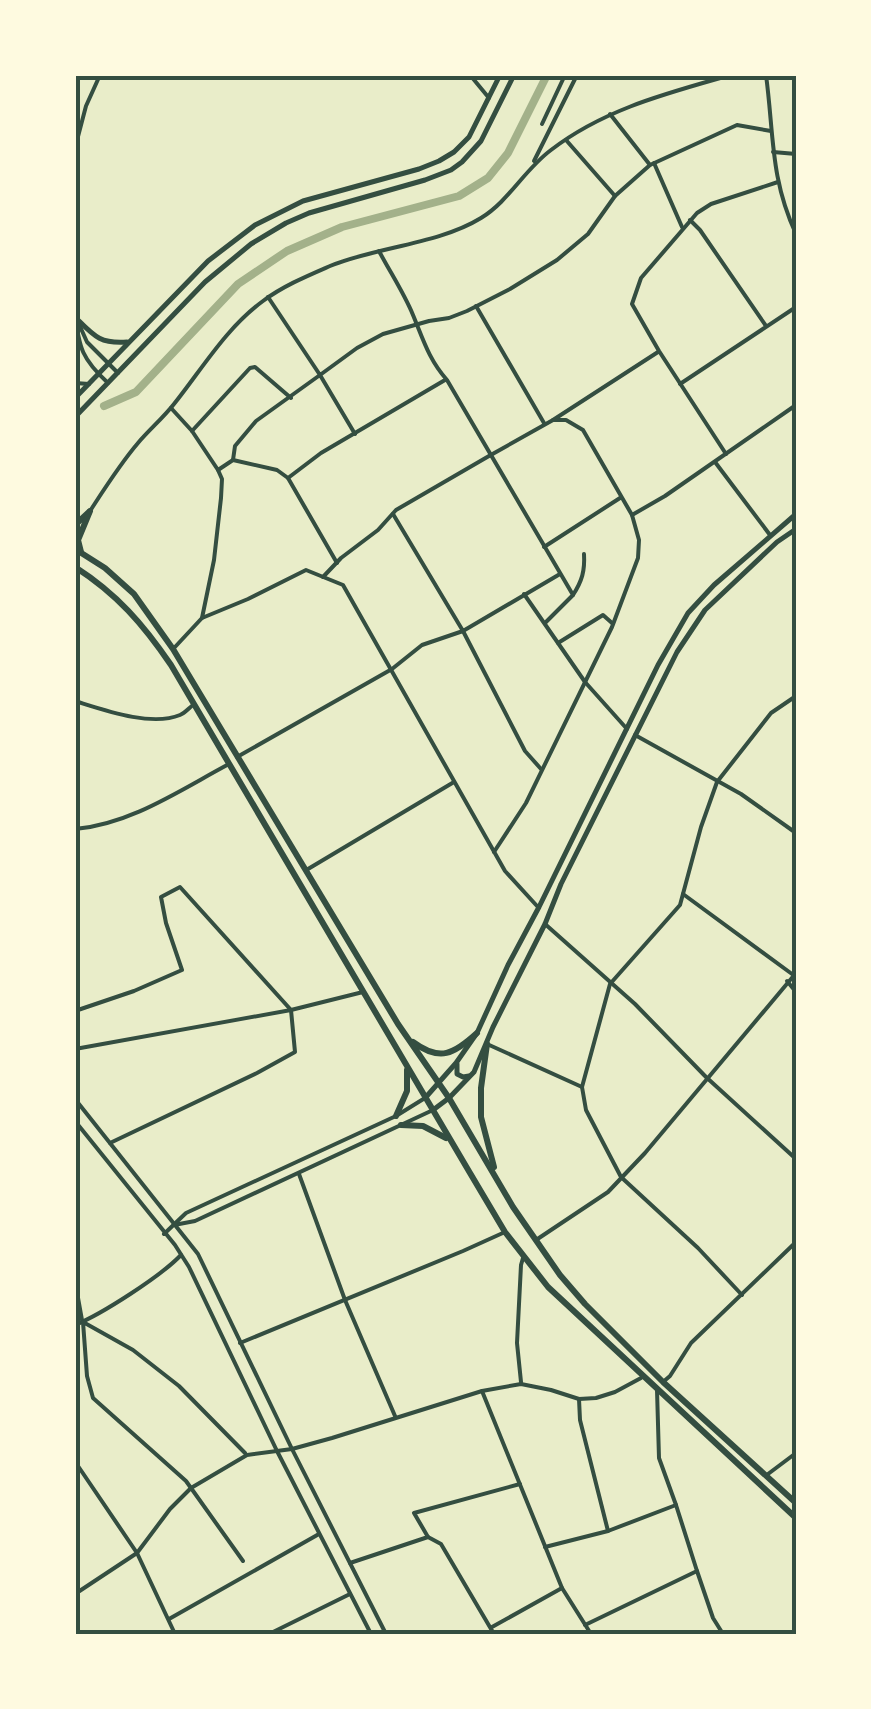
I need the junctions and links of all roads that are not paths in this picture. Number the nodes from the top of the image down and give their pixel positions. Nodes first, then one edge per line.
1 (100, 75) edge
2 (470, 75) edge
3 (500, 75) edge
4 (514, 75) edge
5 (565, 75) edge
6 (577, 75) edge
7 (732, 75) edge
8 (766, 75) edge
9 (489, 98) junction
10 (610, 114) junction
11 (542, 124) dead end
12 (771, 131) junction
13 (566, 140) junction
14 (75, 148) edge
15 (773, 152) junction
16 (796, 154) edge
17 (652, 164) junction
18 (532, 166) junction
19 (778, 182) junction
20 (616, 196) junction
21 (690, 220) junction
22 (682, 227) junction
23 (796, 234) edge
24 (379, 251) junction
25 (268, 298) junction
26 (476, 306) junction
27 (796, 307) edge
28 (75, 316) edge
29 (417, 326) junction
30 (766, 326) junction
31 (130, 342) junction
32 (659, 351) junction
33 (108, 364) junction
34 (118, 373) junction
35 (98, 374) junction
36 (320, 375) junction
37 (447, 380) junction
38 (75, 383) edge
39 (108, 383) junction
40 (88, 384) junction
41 (680, 384) junction
42 (75, 398) edge
43 (291, 398) junction
44 (796, 405) edge
45 (172, 408) junction
46 (75, 417) edge
47 (553, 420) junction
48 (545, 425) junction
49 (192, 431) junction
50 (355, 434) junction
51 (726, 454) junction
52 (490, 456) junction
53 (233, 460) junction
54 (715, 462) junction
55 (218, 470) junction
56 (288, 478) junction
57 (622, 497) junction
58 (90, 511) junction
59 (392, 514) junction
60 (796, 514) edge
61 (632, 515) junction
62 (75, 526) edge
63 (796, 529) edge
64 (770, 535) junction
65 (544, 547) junction
66 (78, 551) edge
67 (584, 554) dead end
68 (337, 563) junction
69 (75, 567) edge
70 (560, 574) junction
71 (323, 577) junction
72 (524, 594) junction
73 (572, 595) junction
74 (202, 618) junction
75 (545, 623) junction
76 (613, 624) junction
77 (463, 630) junction
78 (558, 643) junction
79 (173, 649) junction
80 (392, 670) junction
81 (585, 682) junction
82 (796, 696) edge
83 (75, 701) edge
84 (193, 704) junction
85 (627, 729) junction
86 (635, 735) junction
87 (237, 757) junction
88 (229, 764) junction
89 (541, 769) junction
90 (454, 782) junction
91 (717, 782) junction
92 (75, 828) edge
93 (796, 833) edge
94 (494, 852) junction
95 (306, 870) junction
96 (683, 894) junction
97 (539, 907) junction
98 (545, 924) junction
99 (795, 974) edge
100 (787, 981) junction
101 (610, 984) junction
102 (363, 992) junction
103 (796, 992) edge
104 (291, 1010) junction
105 (75, 1011) edge
106 (477, 1033) junction
107 (409, 1039) junction
108 (487, 1044) junction
109 (75, 1050) edge
110 (458, 1061) junction
111 (406, 1064) junction
112 (472, 1074) junction
113 (706, 1077) junction
114 (439, 1084) junction
115 (582, 1087) junction
116 (426, 1097) junction
117 (75, 1098) edge
118 (449, 1098) junction
119 (433, 1110) junction
120 (396, 1116) junction
121 (75, 1122) edge
122 (401, 1125) junction
123 (450, 1140) junction
124 (110, 1143) junction
125 (796, 1158) edge
126 (298, 1174) junction
127 (621, 1177) junction
128 (497, 1178) junction
129 (174, 1225) junction
130 (505, 1232) junction
131 (164, 1234) junction
132 (536, 1241) junction
133 (796, 1242) edge
134 (181, 1255) junction
135 (524, 1258) junction
136 (75, 1281) edge
137 (742, 1295) junction
138 (345, 1300) junction
139 (83, 1322) junction
140 (75, 1326) edge
141 (240, 1343) junction
142 (643, 1377) junction
143 (663, 1382) junction
144 (521, 1384) junction
145 (657, 1390) junction
146 (482, 1391) junction
147 (579, 1400) junction
148 (396, 1418) junction
149 (292, 1449) junction
150 (277, 1451) junction
151 (796, 1453) edge
152 (246, 1454) junction
153 (78, 1466) dead end
154 (766, 1476) junction
155 (75, 1477) edge
156 (86, 1479) junction
157 (520, 1484) junction
158 (191, 1488) junction
159 (796, 1504) edge
160 (676, 1505) junction
161 (796, 1518) edge
162 (608, 1531) junction
163 (319, 1534) junction
164 (428, 1537) junction
165 (545, 1547) junction
166 (137, 1553) junction
167 (243, 1561) dead end
168 (350, 1563) junction
169 (697, 1571) junction
170 (562, 1588) junction
171 (75, 1594) edge
172 (350, 1594) junction
173 (170, 1619) junction
174 (585, 1625) junction
175 (490, 1628) junction
176 (172, 1633) edge
177 (269, 1634) edge
178 (371, 1634) edge
179 (386, 1634) edge
180 (494, 1634) edge
181 (591, 1634) edge
182 (723, 1634) edge

1 - 14 street
2 - 9 street
3 - 9 main road
4 - 34 main road
5 - 11 street
6 - 18 street
7 - 10 street
8 - 12 street
9 - 31 main road
10 - 13 street
10 - 17 street
12 - 15 street
12 - 17 street
13 - 18 street
13 - 20 street
15 - 16 street
15 - 19 street
17 - 20 street
17 - 22 street
18 - 24 street
19 - 21 street
19 - 23 street
20 - 26 street
21 - 22 street
21 - 30 street
22 - 32 street
24 - 25 street
24 - 29 street
25 - 36 street
25 - 45 street
26 - 29 street
26 - 48 street
27 - 30 street
28 - 31 main road
28 - 33 street
28 - 35 street
29 - 36 street
29 - 37 street
30 - 41 street
31 - 33 main road
32 - 41 street
32 - 47 street
33 - 34 street
33 - 35 main road
34 - 39 main road
35 - 39 street
35 - 40 main road
36 - 43 street
36 - 50 street
37 - 50 street
37 - 52 street
38 - 40 street
39 - 46 main road
40 - 42 main road
41 - 51 street
43 - 49 street
43 - 53 street
44 - 51 street
45 - 49 street
45 - 58 street
47 - 48 street
47 - 57 street
48 - 52 street
49 - 55 street
50 - 56 street
51 - 54 street
52 - 59 street
52 - 65 street
53 - 55 street
53 - 56 street
54 - 61 street
54 - 64 street
55 - 74 street
56 - 68 street
57 - 61 street
57 - 65 street
58 - 62 highway
58 - 66 highway
59 - 68 street
59 - 77 street
60 - 64 main road
61 - 76 street
63 - 86 main road
64 - 85 main road
65 - 70 street
66 - 79 highway
67 - 73 street
68 - 71 street
69 - 84 highway
70 - 72 street
70 - 73 street
71 - 74 street
71 - 80 street
72 - 75 street
72 - 77 street
73 - 75 street
74 - 79 street
75 - 78 street
76 - 78 street
76 - 81 street
77 - 80 street
77 - 89 street
78 - 81 street
79 - 87 highway
80 - 87 street
80 - 90 street
81 - 85 street
81 - 89 street
82 - 91 street
83 - 84 street
84 - 88 highway
85 - 97 main road
86 - 91 street
86 - 98 main road
87 - 95 highway
88 - 92 street
88 - 102 highway
89 - 94 street
90 - 94 street
90 - 95 street
91 - 93 street
91 - 96 street
94 - 97 street
95 - 107 highway
96 - 99 street
96 - 101 street
97 - 106 main road
98 - 101 street
98 - 108 main road
99 - 100 street
100 - 103 street
100 - 113 street
101 - 113 street
101 - 115 street
102 - 104 street
102 - 111 highway
104 - 105 street
104 - 109 street
104 - 124 street
106 - 107 highway
106 - 110 main road
107 - 114 highway
108 - 112 main road
108 - 115 street
108 - 128 highway
110 - 112 main road
110 - 114 main road
111 - 116 highway
111 - 120 highway
112 - 118 main road
113 - 125 street
113 - 127 street
114 - 116 main road
114 - 118 highway
115 - 127 street
116 - 119 highway
116 - 120 street
117 - 124 street
118 - 119 main road
118 - 128 highway
119 - 122 street
119 - 123 highway
120 - 129 street
121 - 131 street
122 - 123 highway
122 - 126 street
123 - 130 highway
124 - 129 street
126 - 129 street
126 - 138 street
127 - 132 street
127 - 137 street
128 - 132 highway
129 - 131 street
129 - 141 street
130 - 135 highway
130 - 138 street
131 - 134 street
132 - 143 highway
133 - 137 street
134 - 139 street
134 - 150 street
135 - 142 highway
135 - 144 street
136 - 139 street
137 - 143 street
138 - 141 street
138 - 148 street
139 - 140 street
139 - 152 street
139 - 158 street
141 - 149 street
142 - 145 highway
142 - 147 street
143 - 154 highway
144 - 146 street
144 - 147 street
145 - 160 street
145 - 161 highway
146 - 148 street
146 - 157 street
147 - 162 street
148 - 149 street
149 - 150 street
149 - 168 street
150 - 152 street
150 - 163 street
151 - 154 street
152 - 158 street
153 - 156 street
154 - 159 highway
155 - 156 street
156 - 166 street
157 - 164 street
157 - 165 street
158 - 166 street
158 - 167 street
160 - 162 street
160 - 169 street
162 - 165 street
163 - 172 street
163 - 173 street
164 - 168 street
164 - 175 street
165 - 170 street
166 - 171 street
166 - 173 street
168 - 179 street
169 - 174 street
169 - 182 street
170 - 174 street
170 - 175 street
172 - 177 street
172 - 178 street
173 - 176 street
174 - 181 street
175 - 180 street

